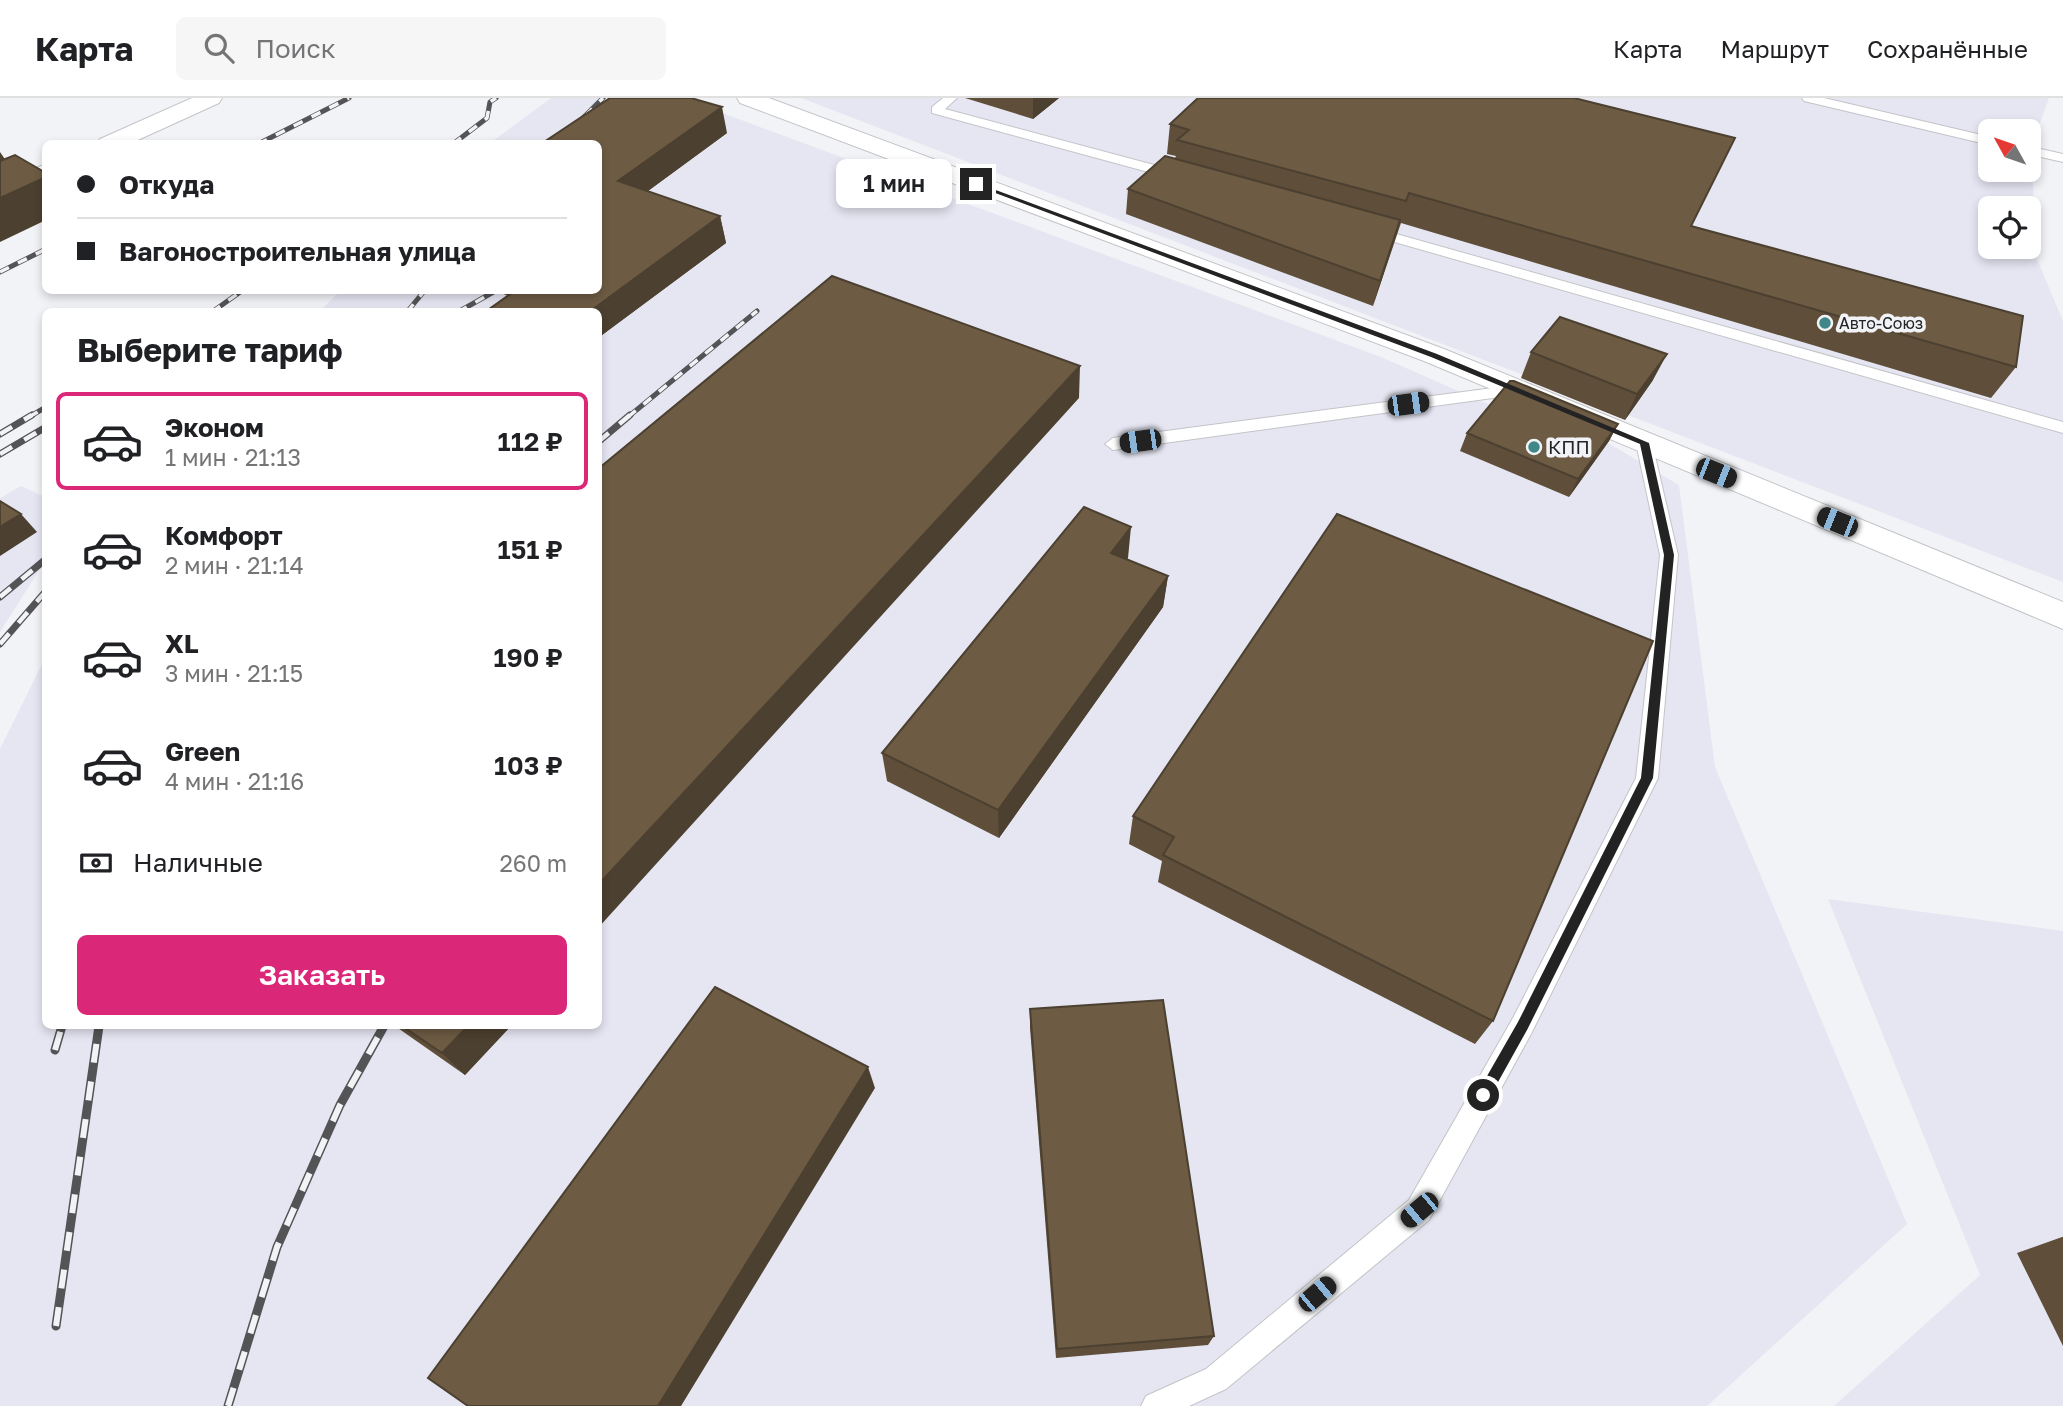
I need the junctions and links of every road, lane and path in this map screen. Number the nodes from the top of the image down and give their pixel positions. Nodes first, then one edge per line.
1 (211, 98) edge
2 (748, 98) edge
3 (951, 98) edge
4 (1808, 98) edge
5 (1978, 138) edge
6 (117, 140) edge
7 (2041, 153) edge
8 (2063, 158) edge
9 (42, 173) edge
10 (1187, 178) edge
11 (0, 192) edge
12 (1348, 224) edge
13 (1516, 390) junction
14 (2063, 428) edge
15 (1644, 443) junction
16 (1113, 444) dead end
17 (2063, 616) edge
18 (1156, 1406) edge

1 - 6 main road
2 - 13 main road
3 - 10 lane
4 - 5 lane
7 - 8 lane
9 - 11 main road
12 - 14 lane
13 - 15 main road
13 - 16 lane
15 - 17 main road
15 - 18 lane

